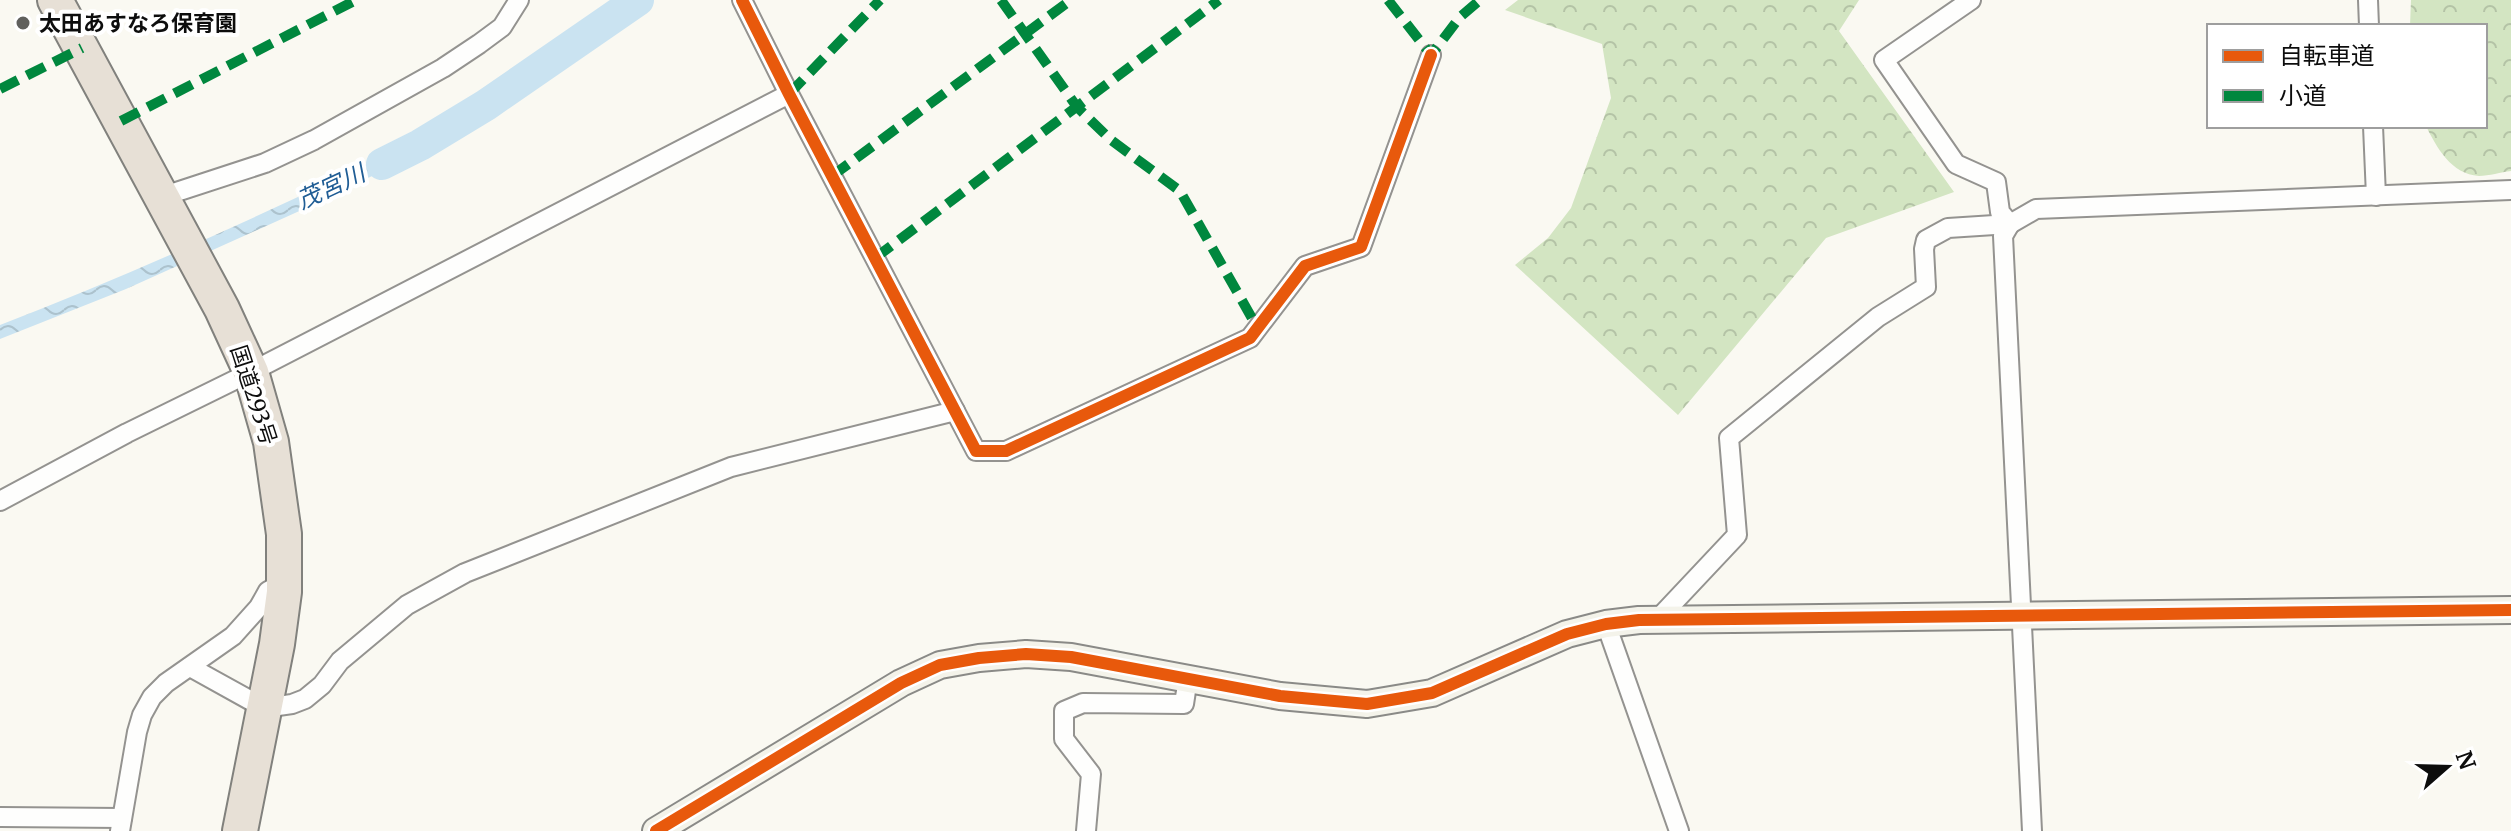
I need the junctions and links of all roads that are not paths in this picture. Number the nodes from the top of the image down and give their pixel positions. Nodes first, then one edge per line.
1 (55, 0) edge
2 (519, 0) edge
3 (742, 0) edge
4 (1971, 0) edge
5 (2368, 0) edge
6 (2369, 24) edge
7 (1431, 55) dead end
8 (789, 94) junction
9 (2373, 128) edge
10 (2511, 190) edge
11 (2376, 196) junction
12 (166, 205) junction
13 (2010, 224) junction
14 (251, 372) junction
15 (955, 411) junction
16 (0, 501) edge
17 (283, 596) junction
18 (2511, 610) edge
19 (2022, 616) junction
20 (1657, 620) junction
21 (1606, 624) junction
22 (190, 667) junction
23 (1188, 678) junction
24 (264, 708) junction
25 (0, 817) edge
26 (121, 825) edge
27 (240, 831) edge
28 (656, 831) edge
29 (1086, 831) edge
30 (1679, 831) edge
31 (2032, 831) edge

1 - 12 highway, 国道293号
2 - 12 street
3 - 8 street
4 - 13 street
5 - 6 street
7 - 15 street
8 - 14 street
8 - 15 street
9 - 11 street
10 - 11 street
11 - 13 street
12 - 14 highway, 国道293号
13 - 19 street
13 - 20 street
14 - 16 street
14 - 17 highway, 国道293号
15 - 24 street
17 - 22 street
17 - 24 highway, 国道293号
18 - 19 street
19 - 20 street
19 - 31 street
20 - 21 street
21 - 23 street
21 - 30 street
22 - 24 street
22 - 26 street
23 - 28 street
23 - 29 street
24 - 27 highway, 国道293号
25 - 26 street

